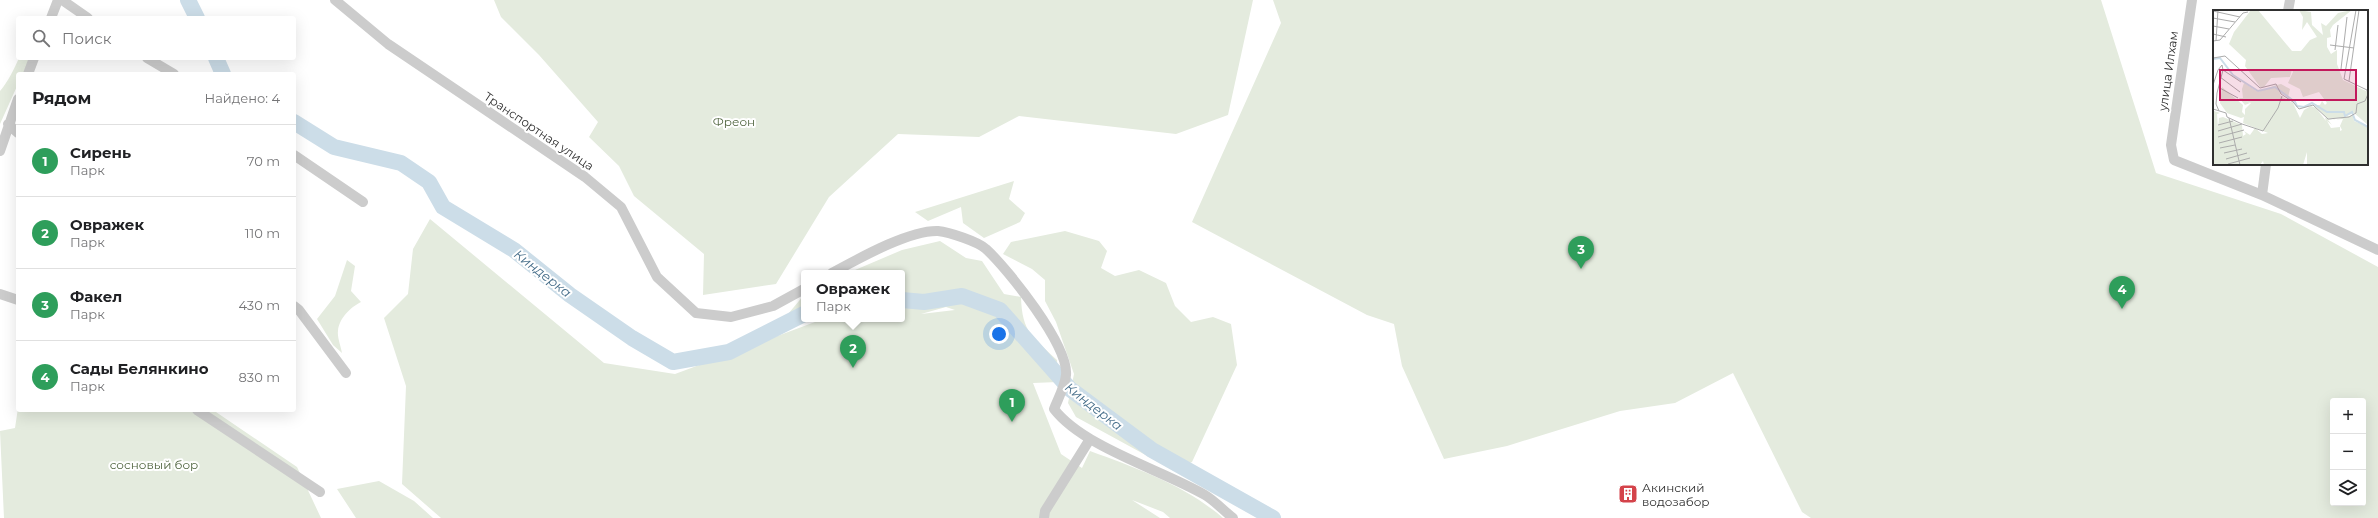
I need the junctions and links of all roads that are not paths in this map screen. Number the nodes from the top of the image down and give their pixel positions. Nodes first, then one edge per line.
1 (58, 0) edge
2 (62, 0) edge
3 (335, 0) edge
4 (2192, 0) edge
5 (2290, 0) edge
6 (2288, 10) edge
7 (52, 16) edge
8 (85, 16) edge
9 (33, 60) edge
10 (150, 60) edge
11 (29, 72) edge
12 (171, 72) edge
13 (16, 103) edge
14 (8, 124) junction
15 (16, 131) edge
16 (0, 151) edge
17 (296, 156) edge
18 (2266, 165) edge
19 (2262, 195) junction
20 (363, 202) dead end
21 (2378, 250) edge
22 (838, 270) edge
23 (801, 291) edge
24 (0, 294) edge
25 (16, 299) edge
26 (296, 308) edge
27 (346, 373) dead end
28 (200, 412) edge
29 (1090, 439) junction
30 (320, 492) dead end
31 (1044, 518) edge
32 (1233, 518) edge

1 - 7 street
2 - 8 street
3 - 23 street, Транспортная улица
4 - 19 street, улица Илхам
5 - 6 street
9 - 11 street
10 - 12 street
13 - 14 street
14 - 15 street
14 - 16 street
17 - 20 street
18 - 19 street
19 - 21 street
22 - 29 street
24 - 25 street
26 - 27 street
28 - 30 street
29 - 31 street
29 - 32 street

